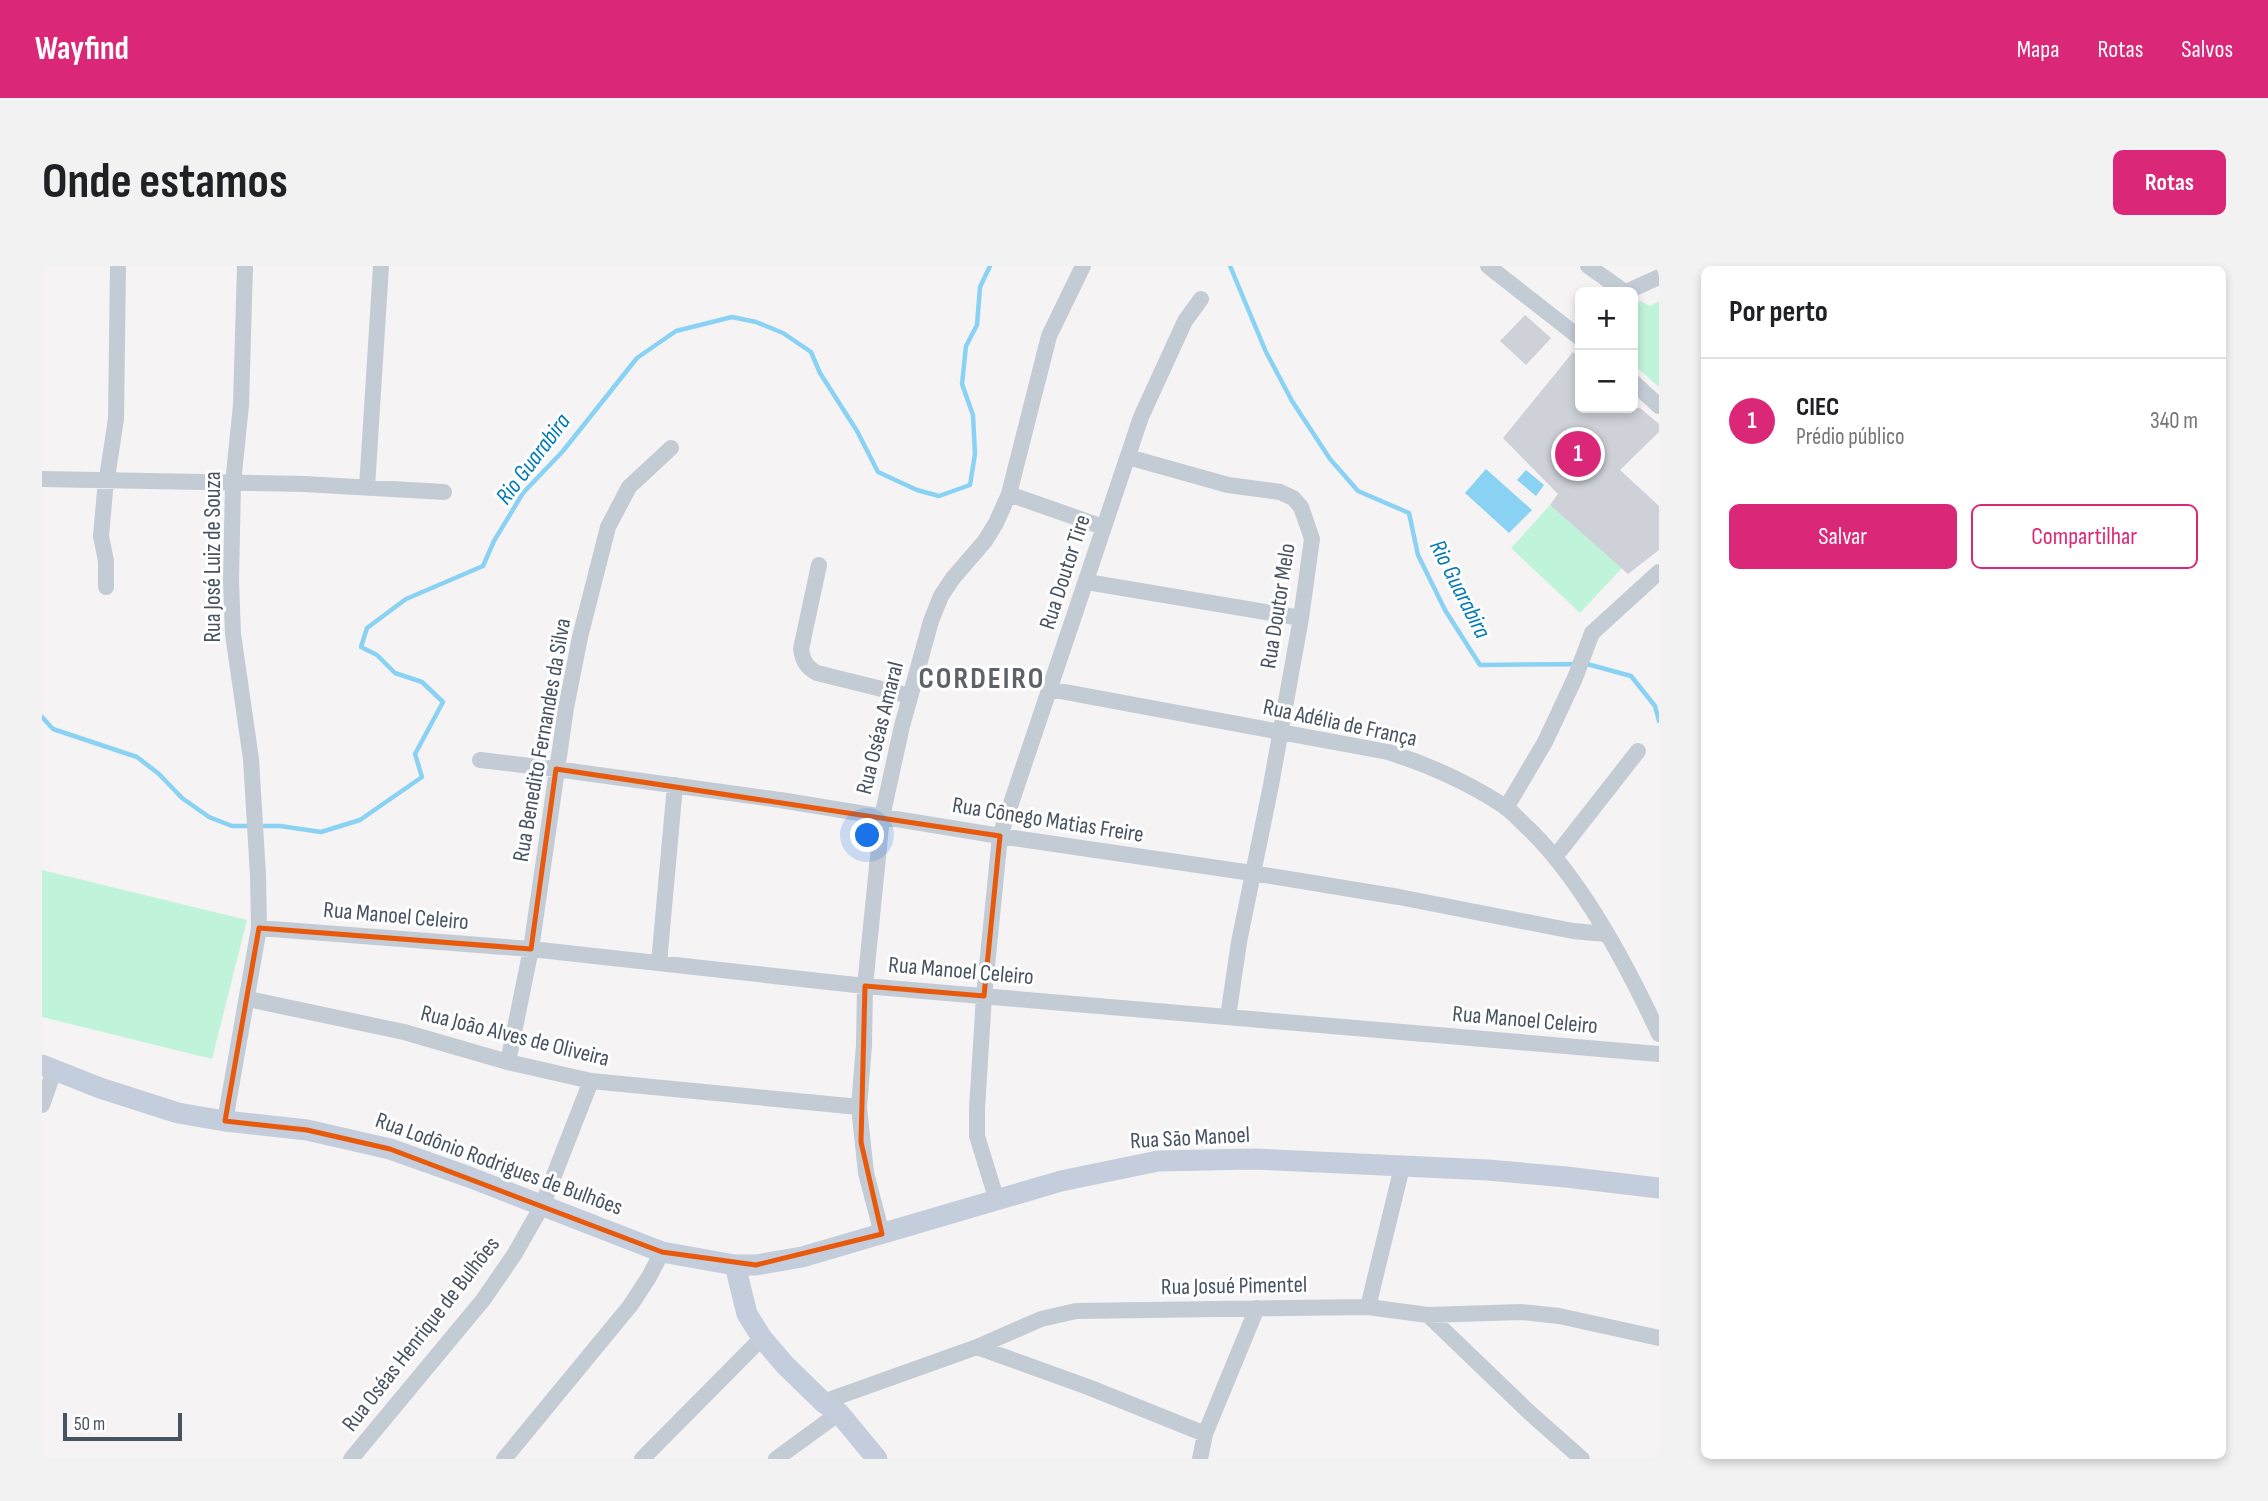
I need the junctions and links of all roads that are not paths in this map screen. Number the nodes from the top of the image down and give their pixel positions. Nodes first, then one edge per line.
1 (118, 266) edge
2 (245, 266) edge
3 (381, 266) edge
4 (1083, 266) edge
5 (1488, 266) edge
6 (1588, 266) edge
7 (1659, 277) edge
8 (1618, 287) edge
9 (1636, 287) edge
10 (1201, 299) dead end
11 (1575, 334) edge
12 (1638, 387) edge
13 (1659, 406) edge
14 (671, 448) dead end
15 (1128, 457) junction
16 (42, 479) edge
17 (107, 480) junction
18 (233, 483) junction
19 (367, 487) junction
20 (444, 492) dead end
21 (1009, 494) junction
22 (1104, 527) junction
23 (819, 565) dead end
24 (1087, 582) junction
25 (1656, 582) edge
26 (106, 587) dead end
27 (1301, 618) junction
28 (1049, 689) junction
29 (910, 696) junction
30 (1279, 733) junction
31 (1638, 751) dead end
32 (480, 760) dead end
33 (556, 769) junction
34 (675, 785) junction
35 (1506, 807) junction
36 (882, 817) junction
37 (1000, 836) junction
38 (1555, 857) junction
39 (1252, 873) junction
40 (259, 928) junction
41 (1606, 934) junction
42 (531, 949) junction
43 (659, 962) junction
44 (865, 986) junction
45 (984, 996) junction
46 (248, 999) junction
47 (1228, 1017) junction
48 (1659, 1034) edge
49 (1659, 1054) edge
50 (508, 1062) junction
51 (48, 1068) edge
52 (591, 1081) junction
53 (42, 1105) edge
54 (859, 1107) junction
55 (225, 1121) junction
56 (1402, 1167) junction
57 (1659, 1188) edge
58 (997, 1201) junction
59 (542, 1206) junction
60 (882, 1234) junction
61 (662, 1252) junction
62 (735, 1265) junction
63 (1367, 1307) junction
64 (1257, 1308) junction
65 (1429, 1315) junction
66 (762, 1338) junction
67 (1659, 1338) edge
68 (977, 1347) junction
69 (831, 1407) junction
70 (1205, 1434) junction
71 (351, 1459) edge
72 (504, 1459) edge
73 (642, 1459) edge
74 (776, 1459) edge
75 (877, 1459) edge
76 (1200, 1459) edge
77 (1582, 1459) edge

1 - 17 street
2 - 18 street, Rua José Luiz de Souza
3 - 19 street
4 - 21 street, Rua Oséas Amaral
5 - 11 street
6 - 8 street
7 - 9 street
10 - 15 street, Rua Doutor Tire
12 - 13 street
14 - 33 street, Rua Benedito Fernandes da Silva
15 - 22 street, Rua Doutor Tire
15 - 27 street, Rua Doutor Melo
16 - 17 street
17 - 18 street
17 - 26 street
18 - 19 street
18 - 40 street, Rua José Luiz de Souza
19 - 20 street
21 - 22 street
21 - 29 street, Rua Oséas Amaral
22 - 24 street, Rua Doutor Tire
23 - 29 street
24 - 27 street
24 - 28 street, Rua Doutor Tire
25 - 35 street
27 - 30 street, Rua Doutor Melo
28 - 30 street, Rua Adélia de França
28 - 37 street, Rua Doutor Tire
29 - 36 street, Rua Oséas Amaral
30 - 35 street, Rua Adélia de França
30 - 39 street, Rua Doutor Melo
31 - 38 street
32 - 33 street, Rua Cônego Matias Freire
33 - 34 street, Rua Cônego Matias Freire
33 - 42 street, Rua Benedito Fernandes da Silva
34 - 36 street, Rua Cônego Matias Freire
34 - 43 street
35 - 38 street, Rua Adélia de França
36 - 37 street, Rua Cônego Matias Freire
36 - 44 street, Rua Oséas Amaral
37 - 39 street, Rua Cônego Matias Freire
37 - 45 street, Rua Doutor Tire
38 - 41 street, Rua Adélia de França
39 - 41 street, Rua Cônego Matias Freire
39 - 47 street, Rua Doutor Melo
40 - 42 street, Rua Manoel Celeiro
40 - 46 street, Rua José Luiz de Souza
41 - 48 street, Rua Adélia de França
42 - 43 street, Rua Manoel Celeiro
42 - 50 street, Rua Benedito Fernandes da Silva
43 - 44 street, Rua Manoel Celeiro
44 - 45 street, Rua Manoel Celeiro
44 - 54 street, Rua Oséas Amaral
45 - 47 street, Rua Manoel Celeiro
45 - 58 street, Rua Doutor Tire
46 - 50 street, Rua João Alves de Oliveira
46 - 55 street, Rua José Luiz de Souza
47 - 49 street, Rua Manoel Celeiro
50 - 52 street, Rua João Alves de Oliveira
51 - 53 street
51 - 55 main road, Rua Lodônio Rodrigues de Bulhões
52 - 54 street, Rua João Alves de Oliveira
52 - 59 street, Rua Oséas Henrique de Bulhões
54 - 60 street, Rua Oséas Amaral
55 - 59 main road, Rua Lodônio Rodrigues de Bulhões
56 - 57 main road, Rua São Manoel
56 - 58 main road, Rua São Manoel
56 - 63 street
58 - 60 main road, Rua São Manoel
59 - 61 main road, Rua Lodônio Rodrigues de Bulhões
59 - 71 street, Rua Oséas Henrique de Bulhões
60 - 62 main road, Rua São Manoel
61 - 62 main road, Rua Lodônio Rodrigues de Bulhões
61 - 72 street
62 - 66 main road
63 - 64 street, Rua Josué Pimentel
63 - 65 street, Rua Josué Pimentel
64 - 68 street, Rua Josué Pimentel
64 - 70 street
65 - 67 street, Rua Josué Pimentel
65 - 77 street
66 - 69 main road
66 - 73 street
68 - 69 street, Rua Josué Pimentel
68 - 70 street
69 - 74 street, Rua Josué Pimentel
69 - 75 main road
70 - 76 street

